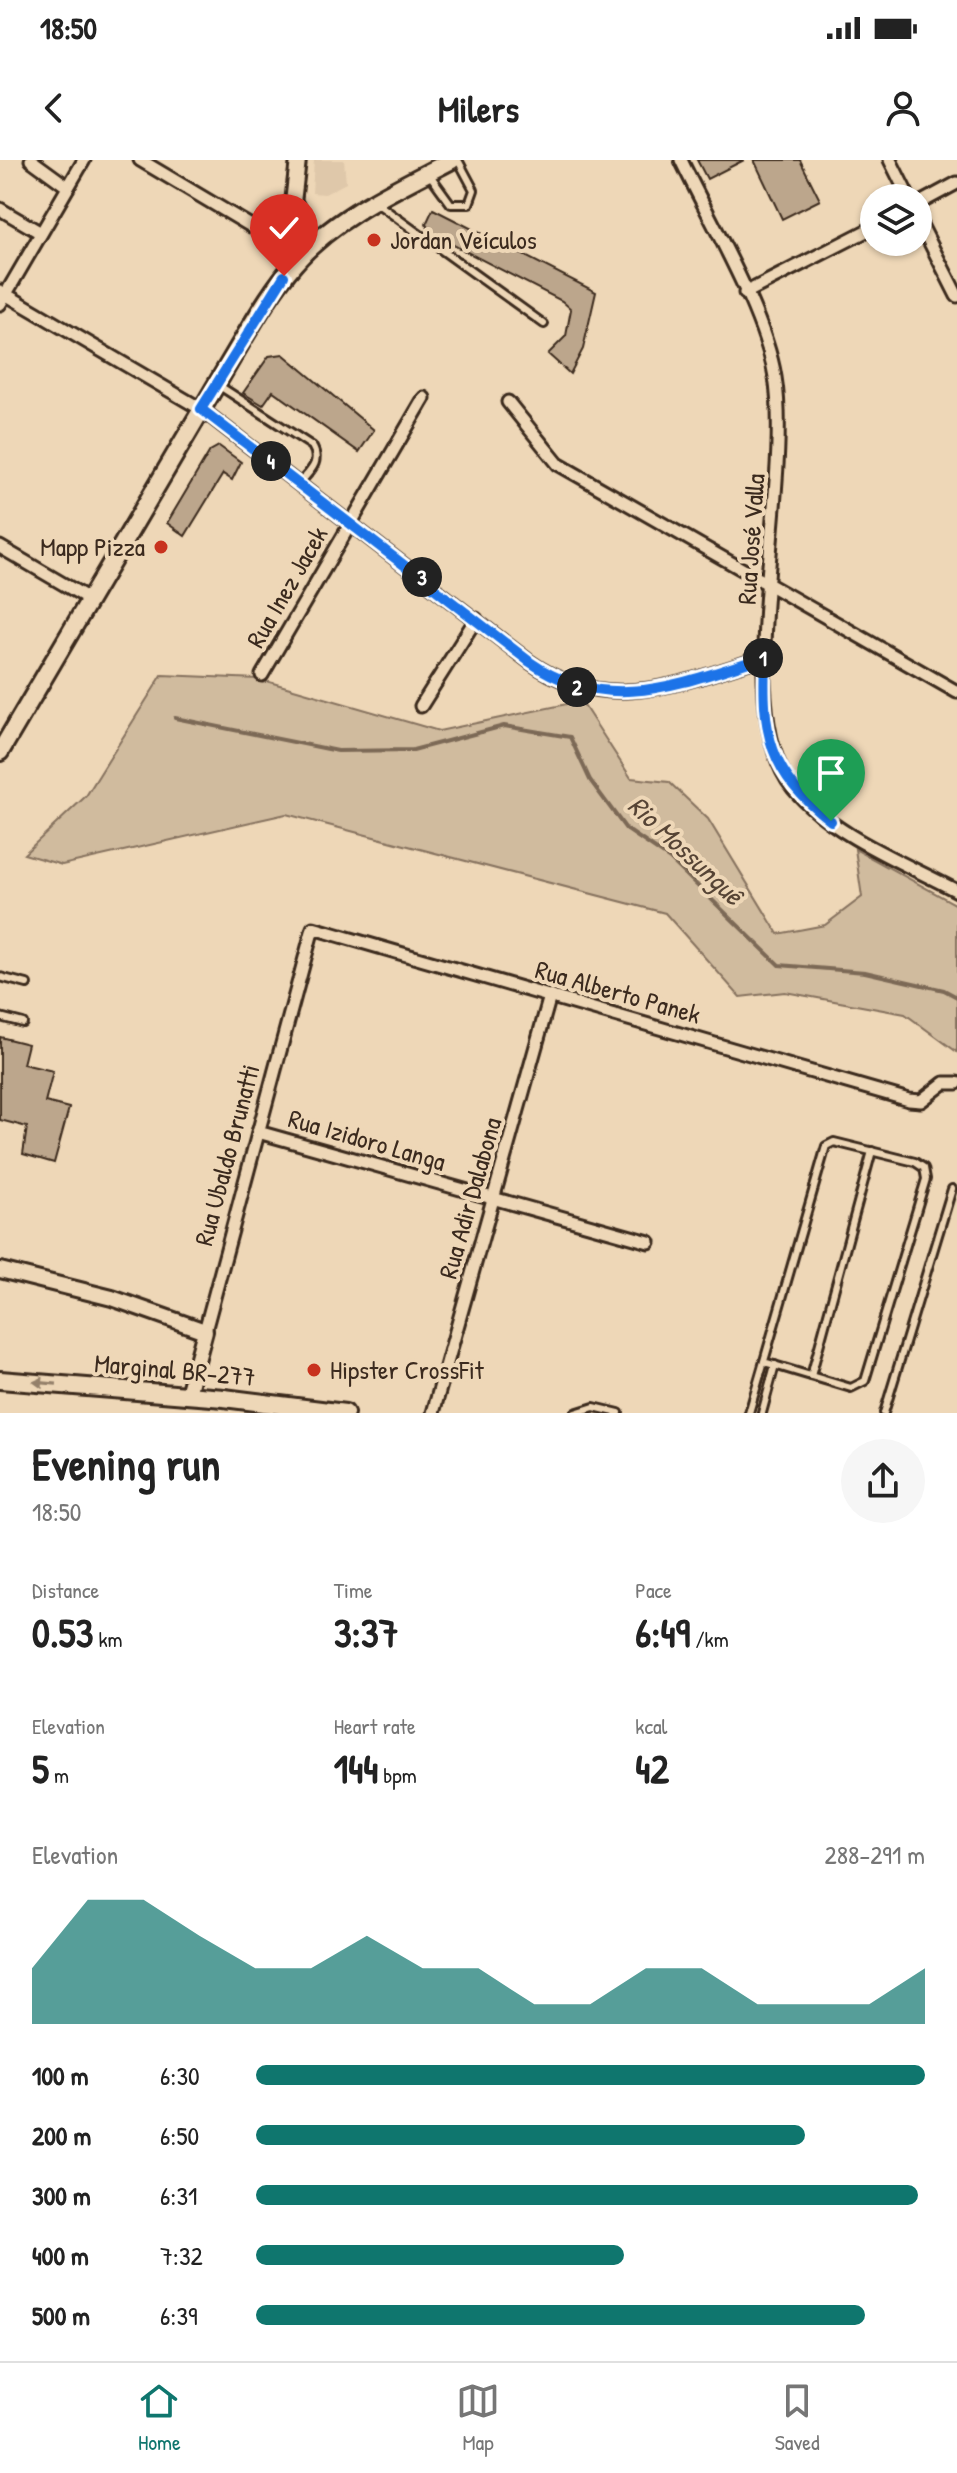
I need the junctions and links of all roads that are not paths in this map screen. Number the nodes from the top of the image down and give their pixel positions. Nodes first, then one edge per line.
1 (31, 160) edge
2 (84, 160) edge
3 (140, 160) edge
4 (298, 160) edge
5 (455, 160) edge
6 (681, 160) edge
7 (890, 160) edge
8 (428, 172) junction
9 (957, 183) edge
10 (902, 184) edge
11 (68, 187) junction
12 (293, 196) junction
13 (932, 196) edge
14 (374, 201) junction
15 (0, 209) edge
16 (290, 223) junction
17 (41, 233) junction
18 (860, 234) edge
19 (932, 247) edge
20 (310, 248) junction
21 (745, 293) junction
22 (2, 296) edge
23 (957, 296) edge
24 (544, 324) dead end
25 (216, 384) junction
26 (424, 398) dead end
27 (508, 402) dead end
28 (201, 409) junction
29 (300, 483) junction
30 (351, 522) junction
31 (0, 547) edge
32 (770, 583) junction
33 (89, 599) junction
34 (476, 619) junction
35 (765, 657) junction
36 (262, 675) dead end
37 (957, 692) edge
38 (421, 706) dead end
39 (0, 752) edge
40 (957, 891) edge
41 (313, 928) joint
42 (0, 977) edge
43 (27, 984) dead end
44 (550, 996) junction
45 (0, 1017) edge
46 (23, 1023) dead end
47 (957, 1083) edge
48 (258, 1132) junction
49 (872, 1151) junction
50 (952, 1189) dead end
51 (493, 1198) junction
52 (649, 1242) dead end
53 (0, 1270) edge
54 (205, 1331) junction
55 (764, 1362) junction
56 (775, 1365) junction
57 (811, 1376) junction
58 (0, 1380) edge
59 (188, 1394) junction
60 (345, 1413) edge
61 (433, 1413) edge
62 (575, 1413) edge
63 (619, 1413) edge
64 (749, 1413) edge
65 (762, 1413) edge
66 (884, 1413) edge

1 - 11 street
2 - 11 street
3 - 16 street
4 - 12 street
5 - 8 main road
5 - 8 lane
6 - 21 street, Rua José Valla
7 - 10 street
8 - 14 main road
9 - 13 street
11 - 17 street
12 - 16 street
12 - 20 street
14 - 20 main road
14 - 24 lane
15 - 17 street
16 - 20 street
17 - 22 street
18 - 21 street
19 - 23 street
20 - 25 main road
21 - 32 street, Rua José Valla
22 - 28 street
25 - 28 main road
25 - 29 lane
26 - 30 street, Rua Inez Jacek
27 - 32 street
28 - 29 street
28 - 33 main road
29 - 30 street
30 - 34 street
30 - 36 street, Rua Inez Jacek
31 - 33 street
32 - 35 street, Rua José Valla
32 - 37 street
33 - 39 main road
34 - 35 street
34 - 38 street
35 - 40 street, Rua José Valla
41 - 44 street, Rua Alberto Panek
41 - 48 street, Rua Ubaldo Brunatti
42 - 43 lane
44 - 47 street, Rua Alberto Panek
44 - 51 street, Rua Adir Dalabona
45 - 46 lane
48 - 51 street, Rua Izidoro Langa
48 - 54 street, Rua Ubaldo Brunatti
49 - 55 lane
49 - 57 lane
49 - 57 lane
50 - 66 lane
51 - 52 street, Rua Izidoro Langa
51 - 61 street, Rua Adir Dalabona
53 - 54 street
54 - 59 street, Rua Ubaldo Brunatti
55 - 56 lane
55 - 64 lane
56 - 57 lane
56 - 65 lane
59 -> 58 main road, Marginal BR-277
59 - 60 main road, Marginal BR-277
62 - 63 lane

